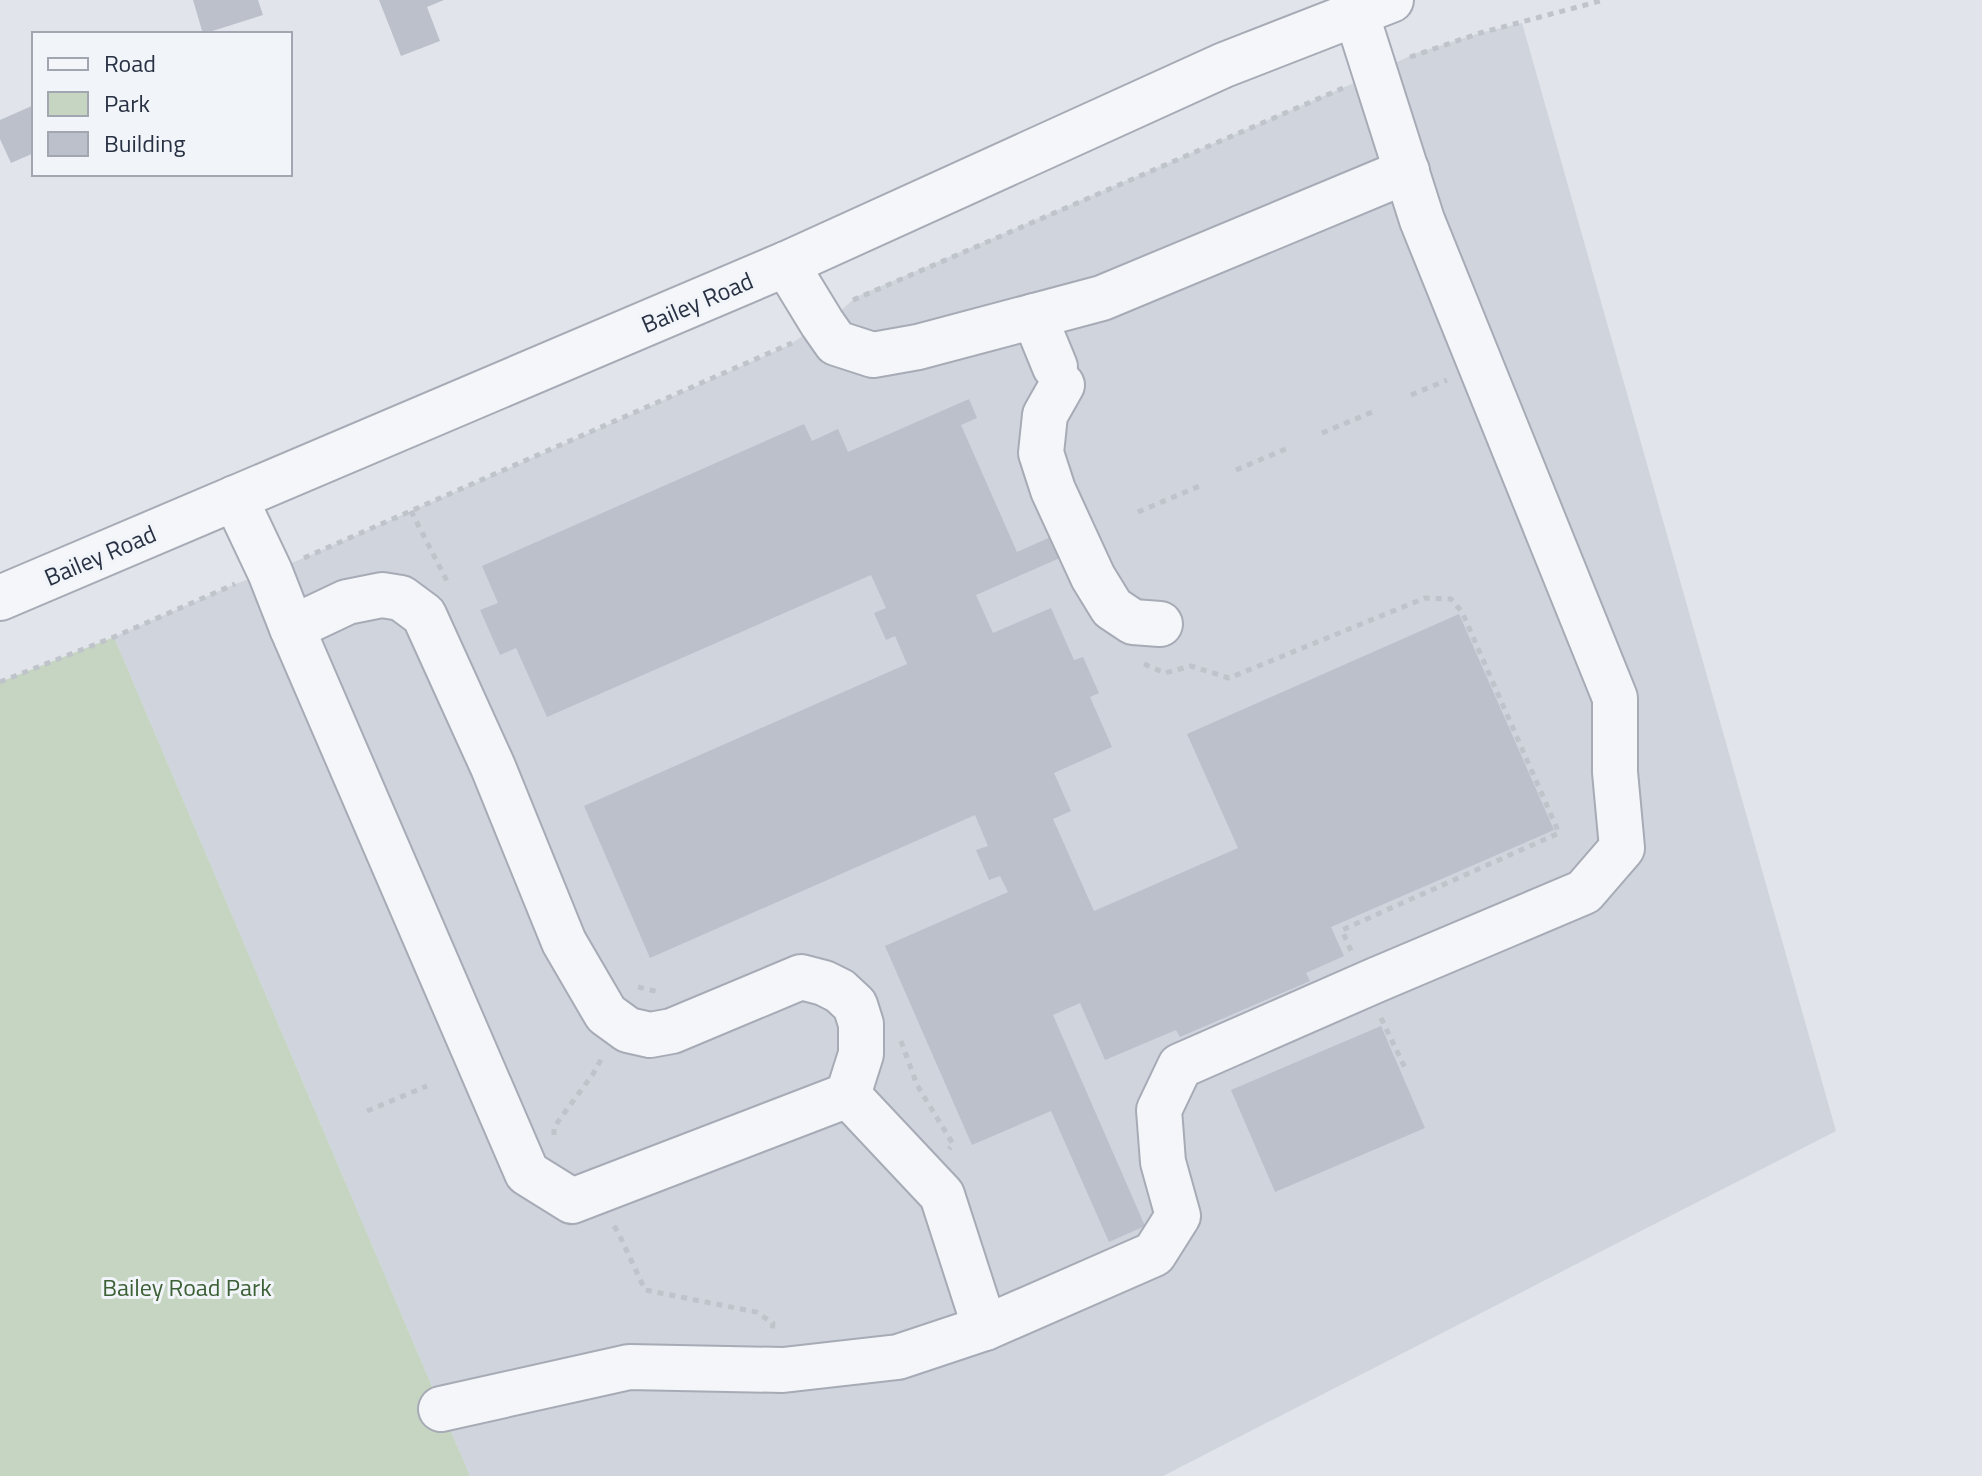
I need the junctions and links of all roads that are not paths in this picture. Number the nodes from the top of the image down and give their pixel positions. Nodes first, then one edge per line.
1 (1374, 7) edge
2 (1407, 171) junction
3 (786, 264) junction
4 (1034, 316) junction
5 (235, 498) junction
6 (0, 598) edge
7 (1160, 624) dead end
8 (292, 628) junction
9 (848, 1095) junction
10 (985, 1328) junction
11 (441, 1409) dead end

1 - 2 street
1 - 3 street, Bailey Road
2 - 4 street
2 - 10 street
3 - 4 street
3 - 5 street, Bailey Road
4 - 7 street
5 - 6 street, Bailey Road
5 - 8 street
8 - 9 street
8 - 9 street
9 - 10 street
10 - 11 street

